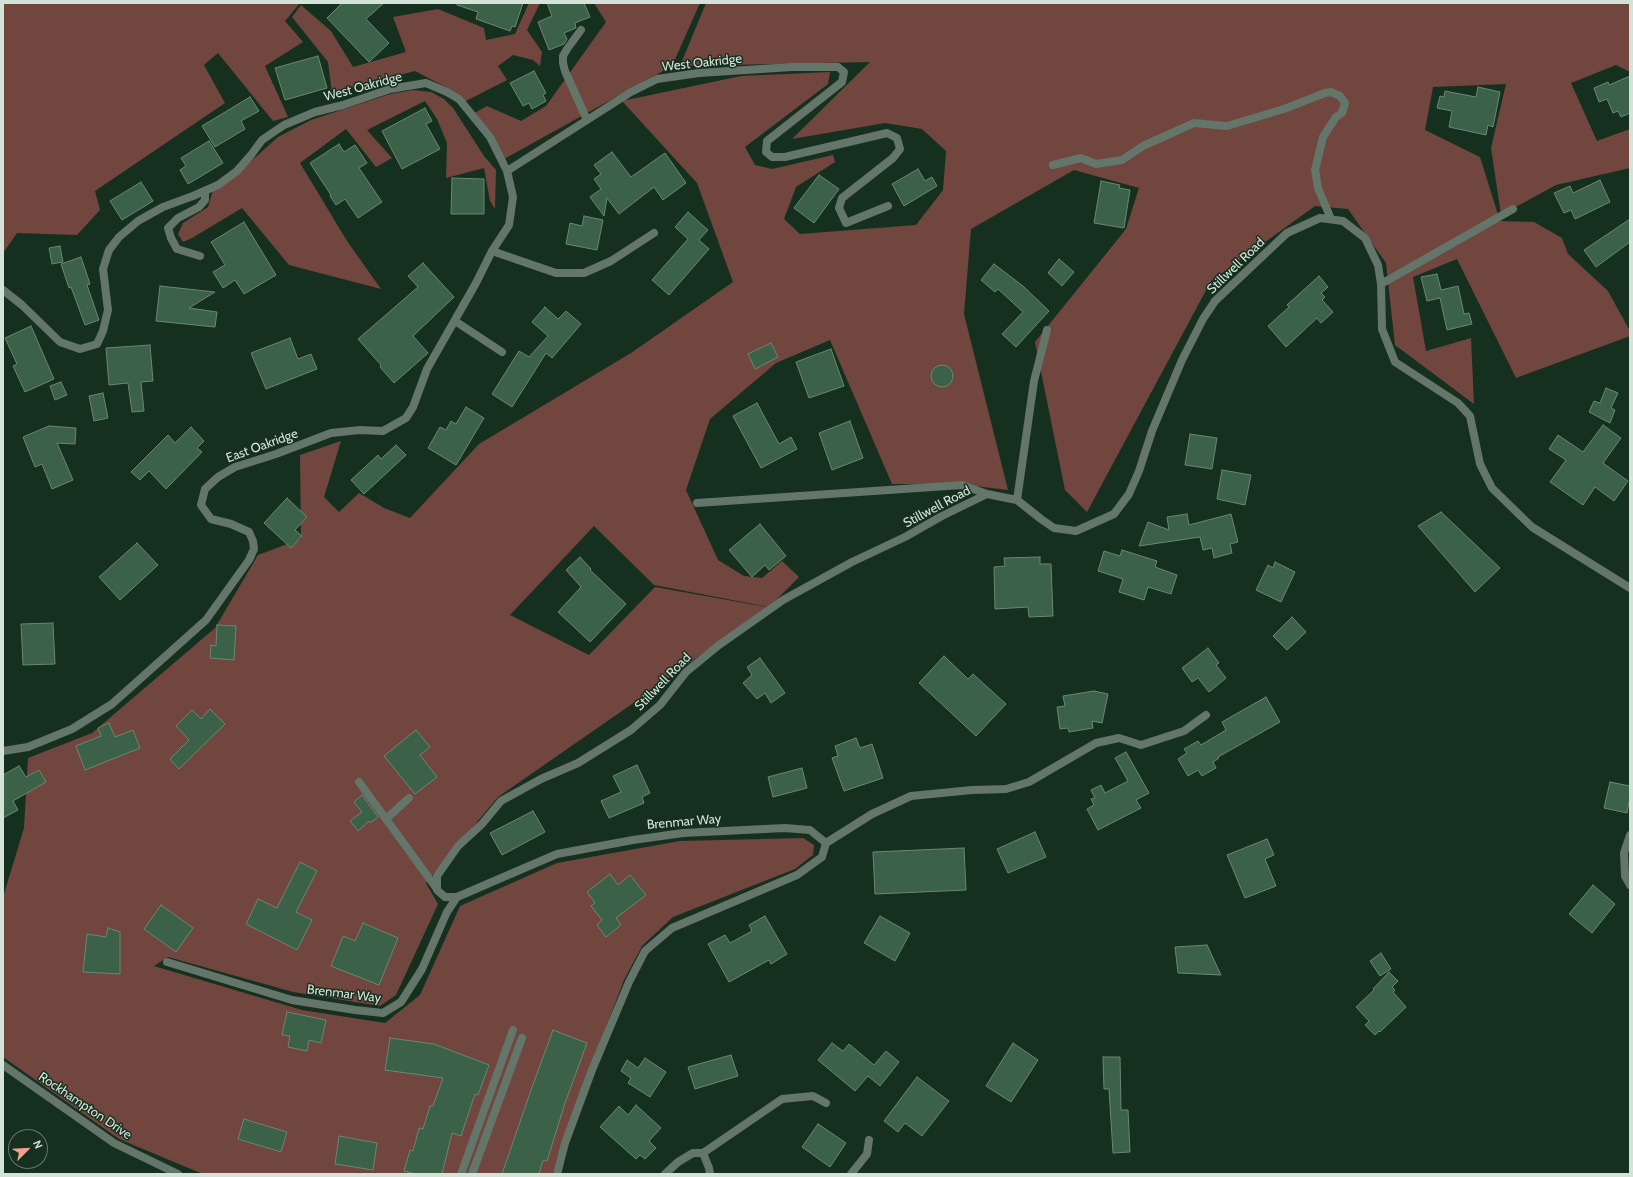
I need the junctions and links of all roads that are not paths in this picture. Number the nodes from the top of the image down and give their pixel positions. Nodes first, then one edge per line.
1 (581, 30) dead end
2 (588, 120) junction
3 (1053, 165) dead end
4 (507, 171) junction
5 (205, 191) junction
6 (888, 206) dead end
7 (1513, 209) dead end
8 (1331, 219) junction
9 (654, 233) dead end
10 (492, 251) junction
11 (200, 256) dead end
12 (1381, 284) junction
13 (3, 290) edge
14 (455, 321) junction
15 (1047, 330) dead end
16 (502, 352) dead end
17 (987, 494) junction
18 (1017, 500) junction
19 (697, 503) dead end
20 (1630, 588) edge
21 (1206, 715) dead end
22 (3, 751) edge
23 (358, 782) dead end
24 (409, 798) dead end
25 (386, 819) junction
26 (1630, 835) edge
27 (826, 842) junction
28 (1630, 884) edge
29 (437, 890) junction
30 (457, 897) junction
31 (167, 962) dead end
32 (513, 1030) dead end
33 (522, 1038) dead end
34 (3, 1064) edge
35 (826, 1103) dead end
36 (869, 1140) dead end
37 (703, 1153) junction
38 (178, 1174) edge
39 (461, 1174) edge
40 (472, 1174) edge
41 (557, 1174) edge
42 (665, 1174) edge
43 (710, 1174) edge
44 (851, 1174) edge

1 - 2 street
2 - 4 street, West Oakridge
2 - 6 street, West Oakridge
3 - 8 street
4 - 5 street, West Oakridge
4 - 10 street, East Oakridge
5 - 11 street
5 - 13 street, West Oakridge
7 - 12 street
8 - 12 street, Stillwell Road
8 - 18 street, Stillwell Road
9 - 10 street
10 - 14 street, East Oakridge
12 - 20 street, Stillwell Road
14 - 16 street
14 - 22 street, East Oakridge
15 - 18 street
17 - 18 street, Stillwell Road
17 - 19 street
17 - 29 street, Stillwell Road
21 - 27 street
23 - 25 street
24 - 25 street
25 - 29 street
26 - 28 street
27 - 30 street, Brenmar Way
27 - 41 street
29 - 30 street
30 - 31 street, Brenmar Way
32 - 39 street
33 - 40 street
34 - 38 street, Rockhampton Drive
35 - 37 street
36 - 44 street
37 - 42 street
37 - 43 street

